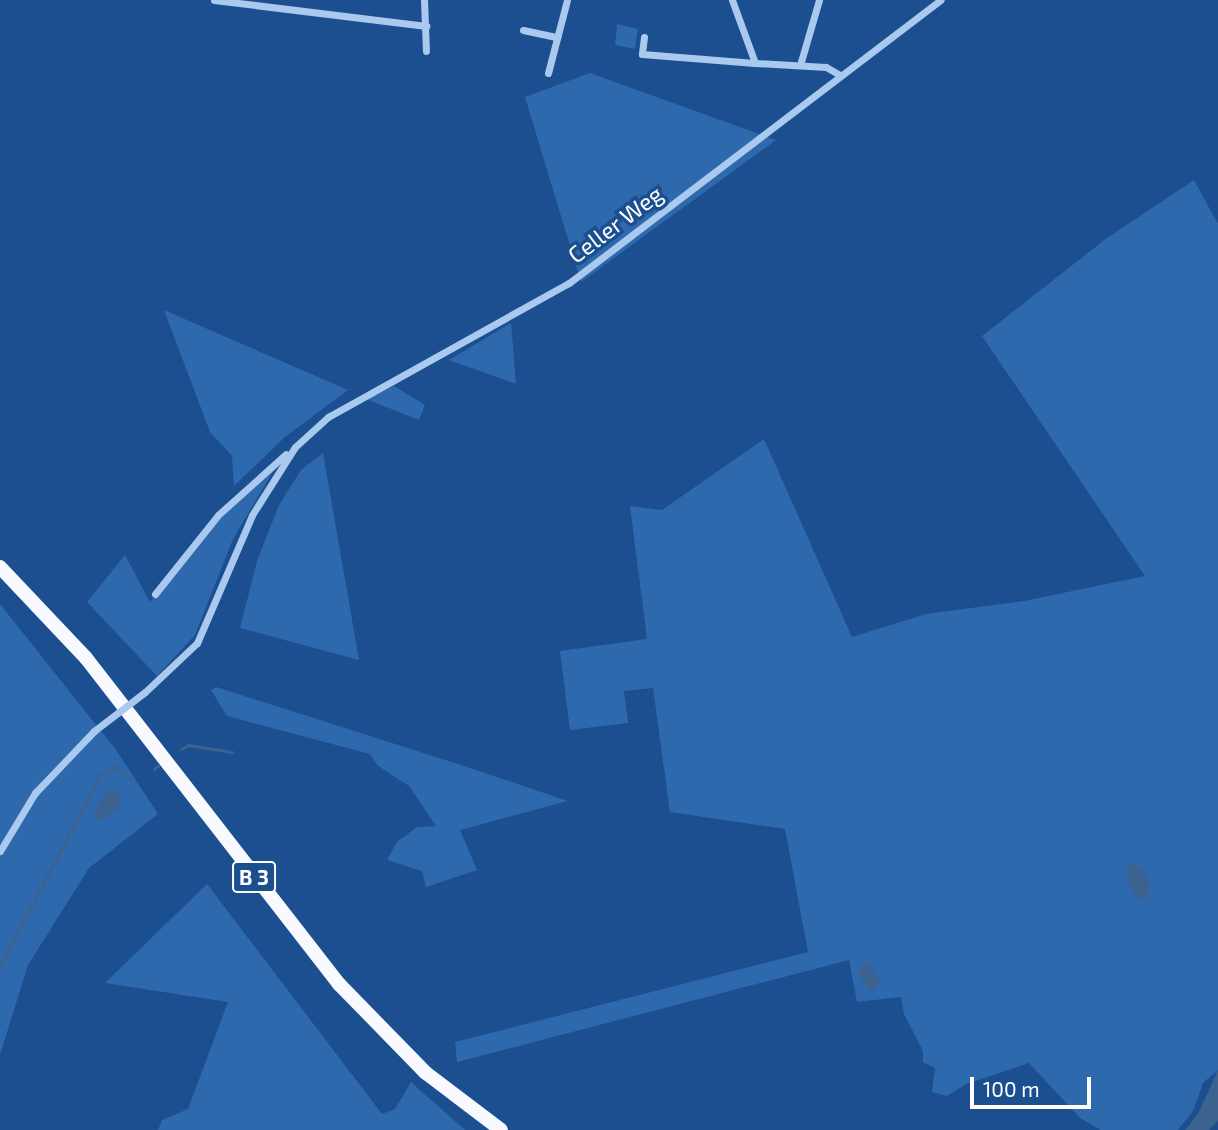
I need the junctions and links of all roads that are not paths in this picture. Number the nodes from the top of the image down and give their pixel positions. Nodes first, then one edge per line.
1 (214, 0) edge
2 (424, 0) edge
3 (567, 0) edge
4 (732, 0) edge
5 (819, 0) edge
6 (940, 0) edge
7 (426, 26) junction
8 (523, 30) dead end
9 (558, 37) junction
10 (644, 37) dead end
11 (426, 51) dead end
12 (755, 63) junction
13 (800, 65) junction
14 (548, 73) dead end
15 (840, 75) junction
16 (295, 447) junction
17 (0, 567) edge
18 (155, 594) dead end
19 (0, 852) edge
20 (501, 1130) edge

1 - 7 street
2 - 7 street
3 - 9 street
4 - 12 street
5 - 13 street
6 - 15 street, Celler Weg
7 - 11 street
8 - 9 street
9 - 14 street
10 - 12 street
12 - 13 street
13 - 15 street
15 - 16 street, Celler Weg
16 - 18 street, Celler Weg
16 - 19 street, Celler Weg, bridge
17 - 20 highway, B 3

